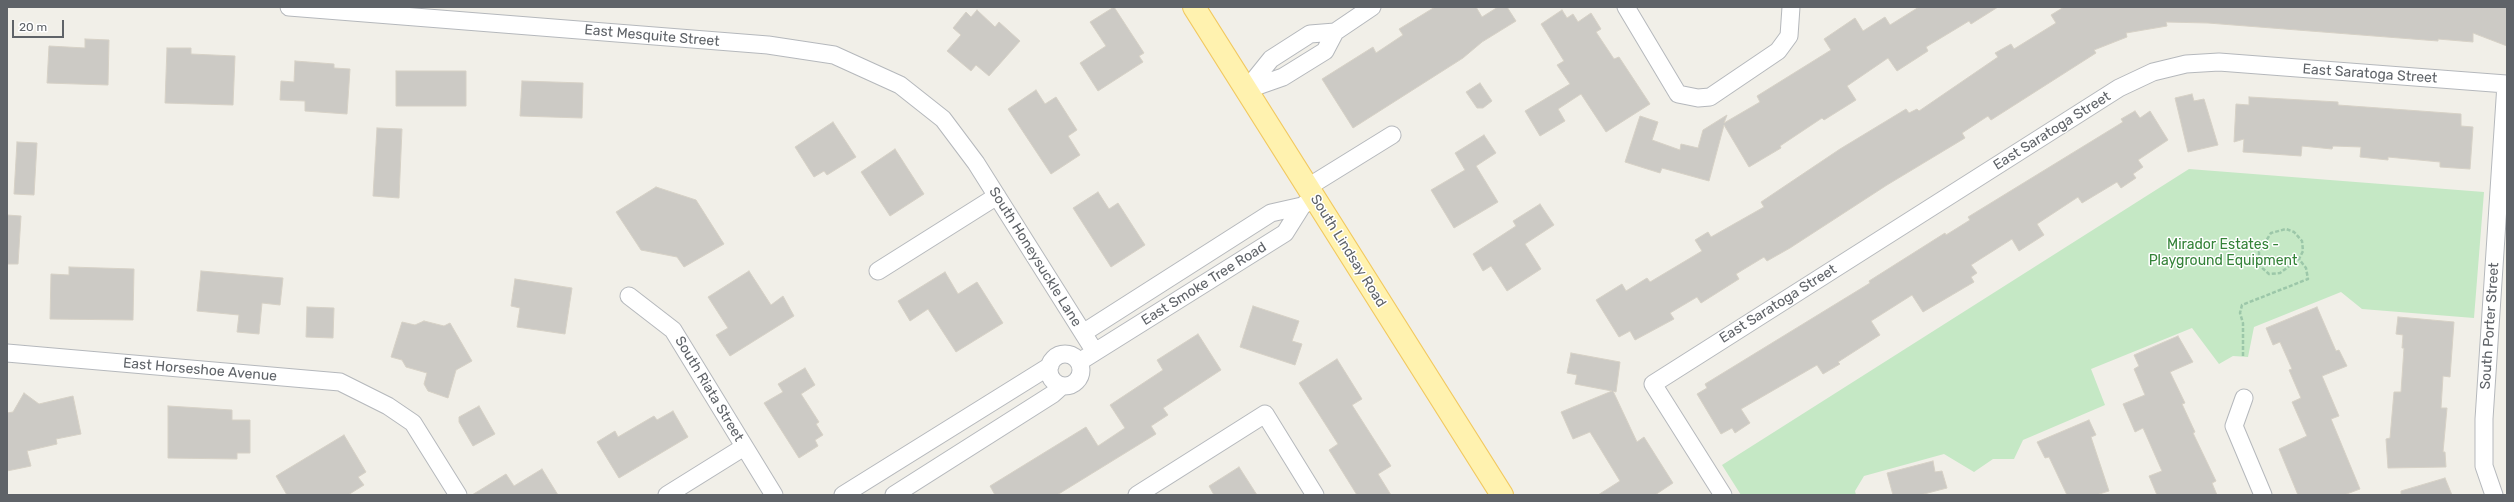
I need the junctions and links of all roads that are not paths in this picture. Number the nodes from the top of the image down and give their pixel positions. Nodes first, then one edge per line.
1 (289, 7) edge
2 (1194, 7) edge
3 (1372, 7) edge
4 (1626, 7) edge
5 (1791, 7) edge
6 (1350, 13) edge
7 (2506, 84) edge
8 (1246, 90) junction
9 (1392, 134) dead end
10 (976, 163) joint
11 (997, 196) junction
12 (1308, 197) junction
13 (878, 271) dead end
14 (629, 296) dead end
15 (1083, 333) junction
16 (1095, 352) junction
17 (7, 353) edge
18 (1079, 362) junction
19 (1050, 366) junction
20 (1062, 386) junction
21 (2244, 398) dead end
22 (966, 418) junction
23 (981, 441) junction
24 (744, 448) junction
25 (917, 449) junction
26 (932, 471) junction
27 (458, 495) edge
28 (667, 495) edge
29 (774, 495) edge
30 (843, 495) edge
31 (894, 495) edge
32 (1137, 495) edge
33 (1315, 495) edge
34 (1502, 495) edge
35 (1723, 495) edge
36 (2263, 495) edge
37 (2494, 495) edge

1 - 10 street, East Mesquite Street
2 - 8 main road, South Lindsay Road
3 - 6 street
4 - 5 street
6 - 8 street
7 - 35 street, East Saratoga Street
7 - 37 street, South Porter Street
8 - 12 main road, South Lindsay Road
9 - 12 street
10 - 11 street, South Honeysuckle Lane
11 - 13 street
11 - 15 street, South Honeysuckle Lane
12 - 15 street, East Smoke Tree Road
12 - 16 street, East Smoke Tree Road
12 - 34 main road, South Lindsay Road
14 - 24 street, South Riata Street
15 - 16 street, South Honeysuckle Lane
16 - 18 street, East Smoke Tree Road
17 - 27 street, East Horseshoe Avenue
18 - 19 street
18 - 20 street
19 - 20 street
19 - 22 street
20 - 23 street
21 - 36 street
22 - 23 street
22 - 25 street
23 - 26 street
24 - 28 street
24 - 29 street, South Riata Street
25 - 26 street
25 - 30 street
26 - 31 street
32 - 33 street

